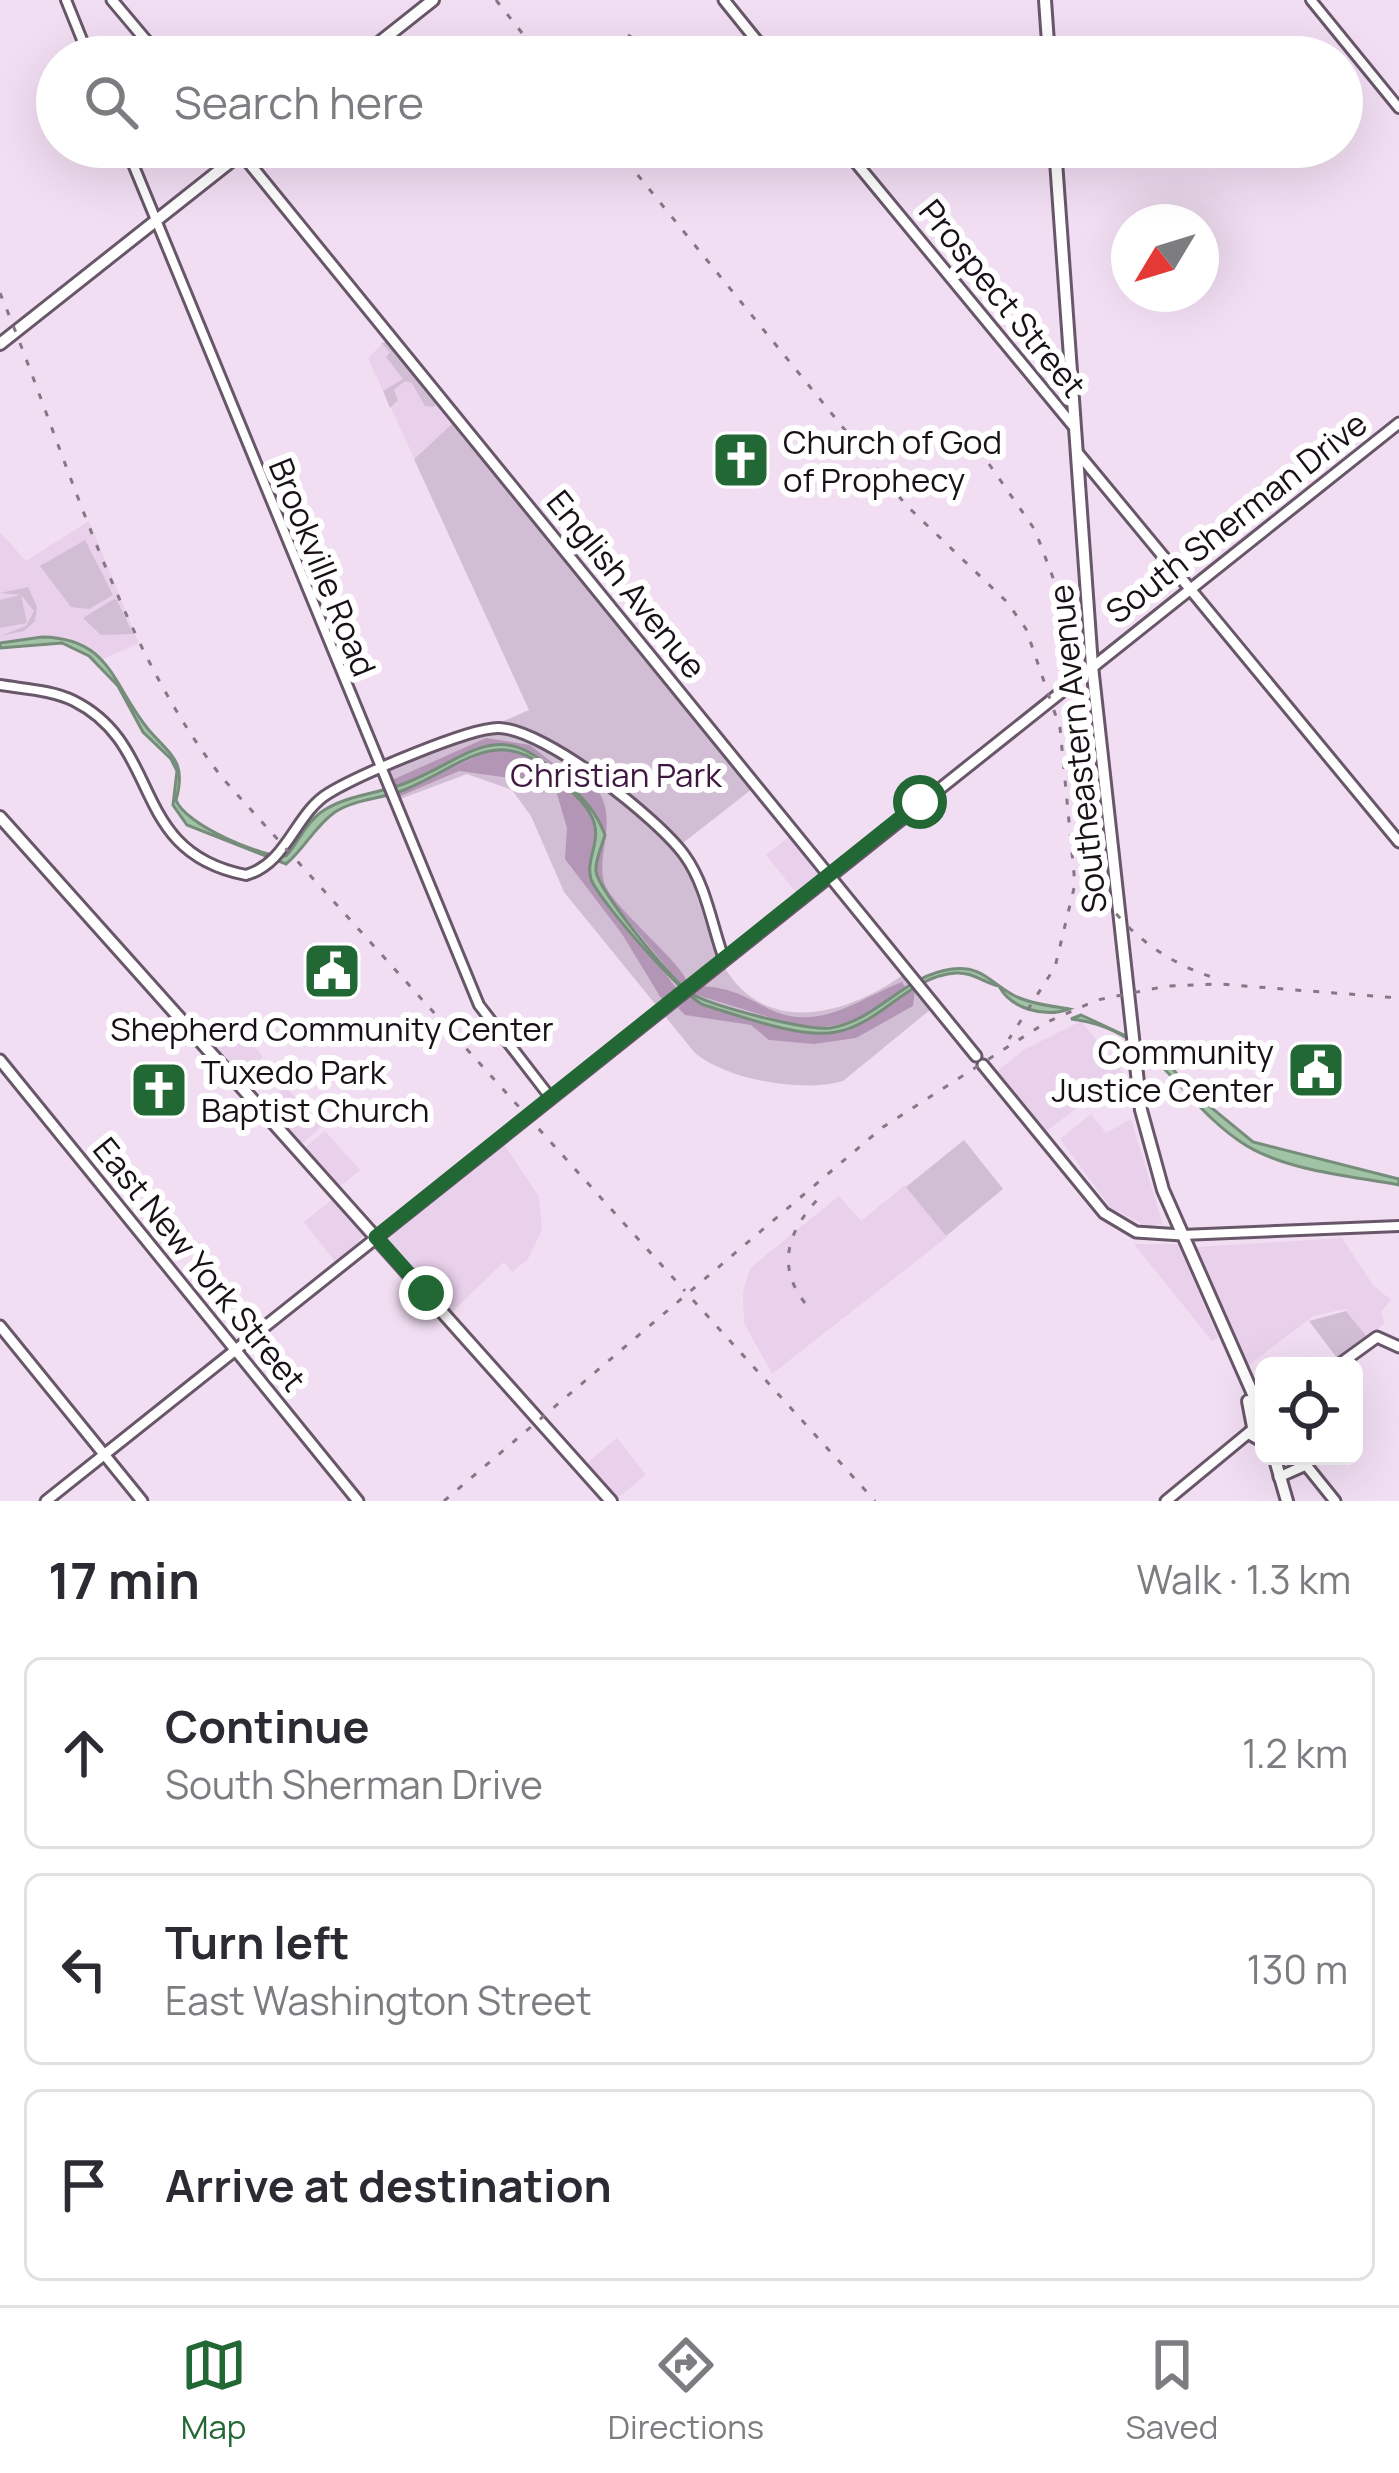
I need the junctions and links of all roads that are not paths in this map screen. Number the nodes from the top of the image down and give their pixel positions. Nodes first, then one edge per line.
1 (66, 0) edge
2 (112, 0) edge
3 (433, 0) edge
4 (724, 0) edge
5 (1046, 0) edge
6 (1312, 0) edge
7 (81, 36) edge
8 (142, 36) edge
9 (388, 36) edge
10 (753, 36) edge
11 (1048, 36) edge
12 (1341, 36) edge
13 (1363, 63) edge
14 (1399, 108) edge
15 (135, 168) edge
16 (219, 168) edge
17 (257, 168) edge
18 (860, 168) edge
19 (1056, 168) edge
20 (156, 221) junction
21 (0, 344) edge
22 (1399, 423) edge
23 (1075, 428) junction
24 (1077, 452) junction
25 (1192, 586) junction
26 (1092, 666) junction
27 (0, 685) edge
28 (380, 770) junction
29 (0, 817) edge
30 (1399, 842) edge
31 (830, 874) junction
32 (724, 959) junction
33 (0, 1060) edge
34 (550, 1097) junction
35 (1399, 1226) edge
36 (1182, 1235) junction
37 (376, 1237) junction
38 (0, 1325) edge
39 (1399, 1346) edge
40 (233, 1350) junction
41 (1351, 1357) edge
42 (1255, 1419) edge
43 (1255, 1439) edge
44 (104, 1454) junction
45 (1274, 1465) edge
46 (1279, 1475) junction
47 (46, 1501) edge
48 (142, 1501) edge
49 (358, 1501) edge
50 (611, 1501) edge
51 (1166, 1501) edge
52 (1287, 1501) edge
53 (1335, 1501) edge

1 - 7 street
2 - 8 main road
3 - 9 main road
4 - 10 main road
5 - 11 main road
6 - 12 street
13 - 14 street
15 - 20 street, Brookville Road
16 - 20 main road
17 - 31 main road, English Avenue
18 - 23 main road, Prospect Street
19 - 23 main road, Southeastern Avenue
20 - 21 main road
20 - 28 street, Brookville Road
22 - 25 main road, South Sherman Drive
23 - 24 main road, Southeastern Avenue
24 - 25 main road, Prospect Street
24 - 26 main road, Southeastern Avenue
25 - 26 main road, South Sherman Drive
25 - 30 main road, Prospect Street
26 - 31 main road, South Sherman Drive
26 - 36 main road, Southeastern Avenue
27 - 28 street
28 - 32 street
28 - 34 street, Brookville Road
29 - 37 main road
31 - 32 main road, South Sherman Drive
31 - 36 main road, English Avenue
32 - 34 main road, South Sherman Drive
33 - 40 main road, East New York Street
34 - 37 main road, South Sherman Drive
35 - 36 street
36 - 42 main road, Southeastern Avenue
37 - 40 main road, South Sherman Drive
37 - 50 main road
38 - 44 main road
39 - 41 main road
40 - 44 main road, South Sherman Drive
40 - 49 main road, East New York Street
43 - 51 main road
44 - 47 main road, South Sherman Drive
44 - 48 main road
45 - 46 main road, Southeastern Avenue
46 - 52 main road, Southeastern Avenue
46 - 53 main road

